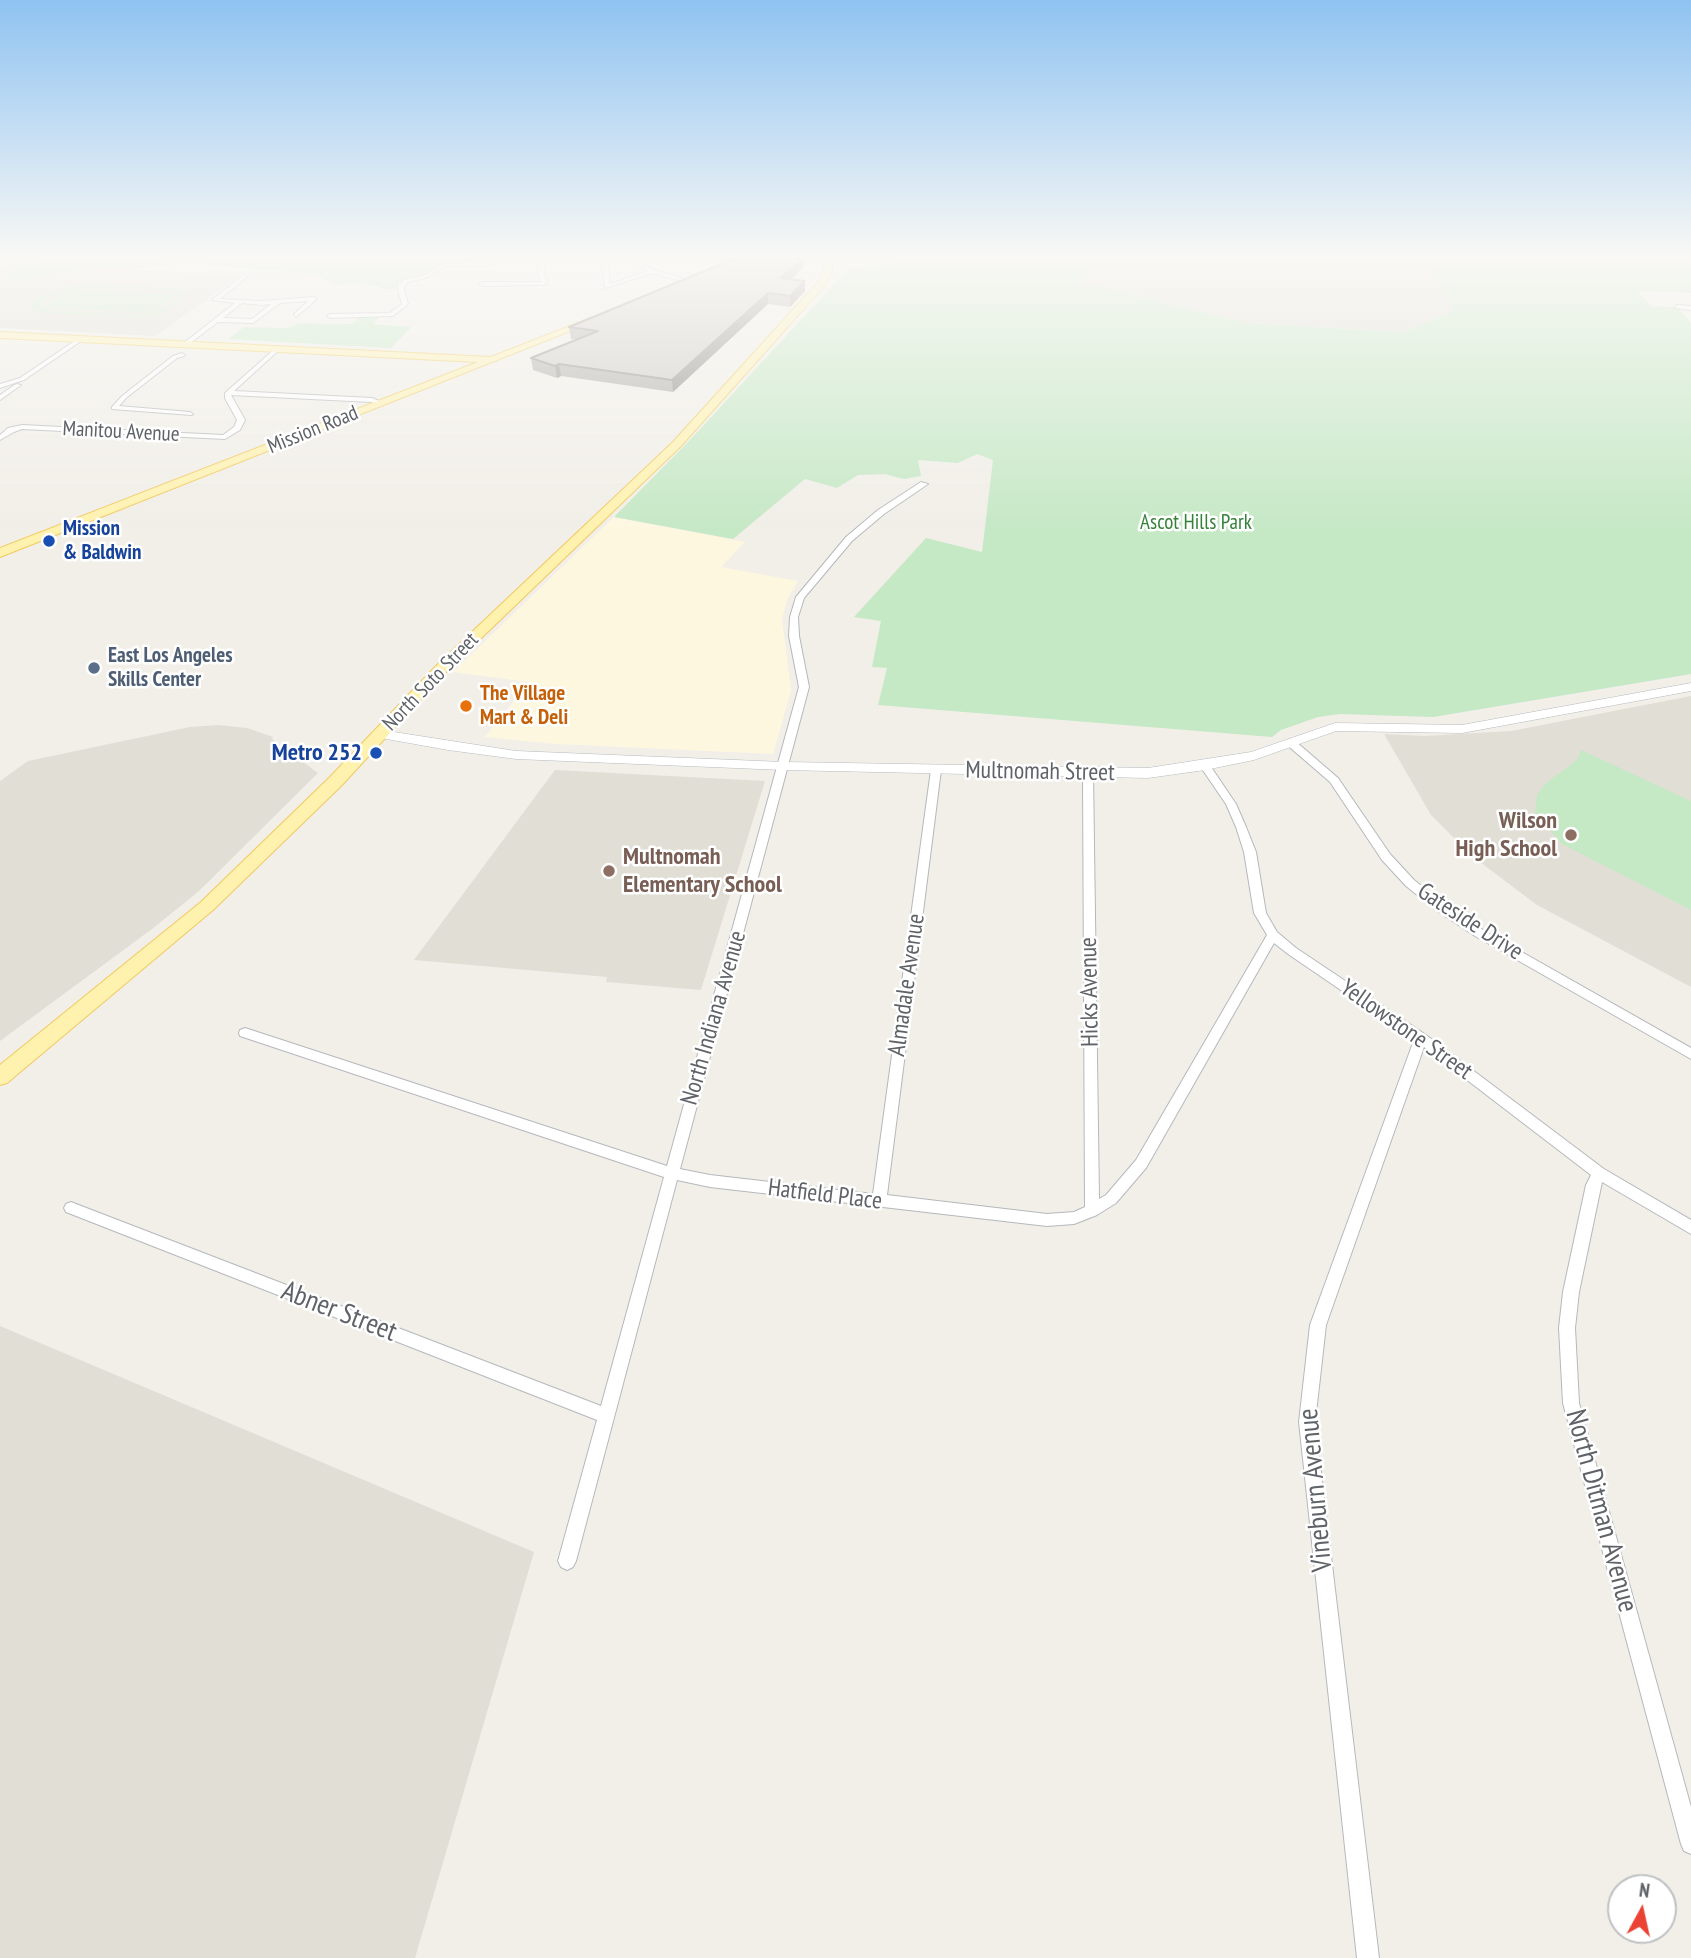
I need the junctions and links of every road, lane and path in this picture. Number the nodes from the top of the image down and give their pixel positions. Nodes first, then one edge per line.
1 (66, 349) edge
2 (276, 349) edge
3 (302, 349) edge
4 (518, 349) edge
5 (762, 349) edge
6 (492, 360) junction
7 (22, 379) junction
8 (0, 386) edge
9 (228, 393) junction
10 (0, 398) edge
11 (123, 400) junction
12 (381, 403) junction
13 (167, 435) junction
14 (0, 438) edge
15 (924, 484) dead end
16 (0, 553) edge
17 (1691, 687) edge
18 (382, 734) junction
19 (1290, 742) junction
20 (784, 766) junction
21 (1205, 766) junction
22 (936, 770) junction
23 (1088, 774) junction
24 (1273, 935) junction
25 (245, 1033) dead end
26 (1421, 1038) junction
27 (1691, 1054) edge
28 (0, 1077) edge
29 (671, 1173) junction
30 (1599, 1173) junction
31 (879, 1201) junction
32 (71, 1208) dead end
33 (1092, 1211) junction
34 (1691, 1228) edge
35 (606, 1416) junction
36 (567, 1561) dead end
37 (1691, 1844) edge
38 (1368, 1958) edge

1 - 7 street
2 - 9 street
3 - 6 main road
4 - 6 main road, Mission Road
5 - 18 main road, North Soto Street
6 - 12 main road, Mission Road
7 - 8 street
7 - 10 street
9 - 12 street
9 - 13 street, Manitou Avenue
11 - 11 street
11 - 13 street
12 - 16 main road, Mission Road
13 - 14 street, Manitou Avenue
15 - 20 street, North Indiana Avenue
17 - 19 street, Multnomah Street
18 - 20 street, Multnomah Street
18 - 28 main road, North Soto Street
19 - 21 street, Multnomah Street
19 - 27 street, Gateside Drive
20 - 22 street, Multnomah Street
20 - 29 street, North Indiana Avenue
21 - 23 street, Multnomah Street
21 - 24 street, Yellowstone Street
22 - 23 street, Multnomah Street
22 - 31 street, Almadale Avenue
23 - 33 street, Hicks Avenue
24 - 26 street, Yellowstone Street
24 - 33 street, Hatfield Place
25 - 29 street, Hatfield Place
26 - 30 street, Yellowstone Street
26 - 38 street, Vineburn Avenue
29 - 31 street, Hatfield Place
29 - 35 street, North Indiana Avenue
30 - 34 street, Yellowstone Street
30 - 37 street, North Ditman Avenue
31 - 33 street, Hatfield Place
32 - 35 street, Abner Street
35 - 36 street, North Indiana Avenue

